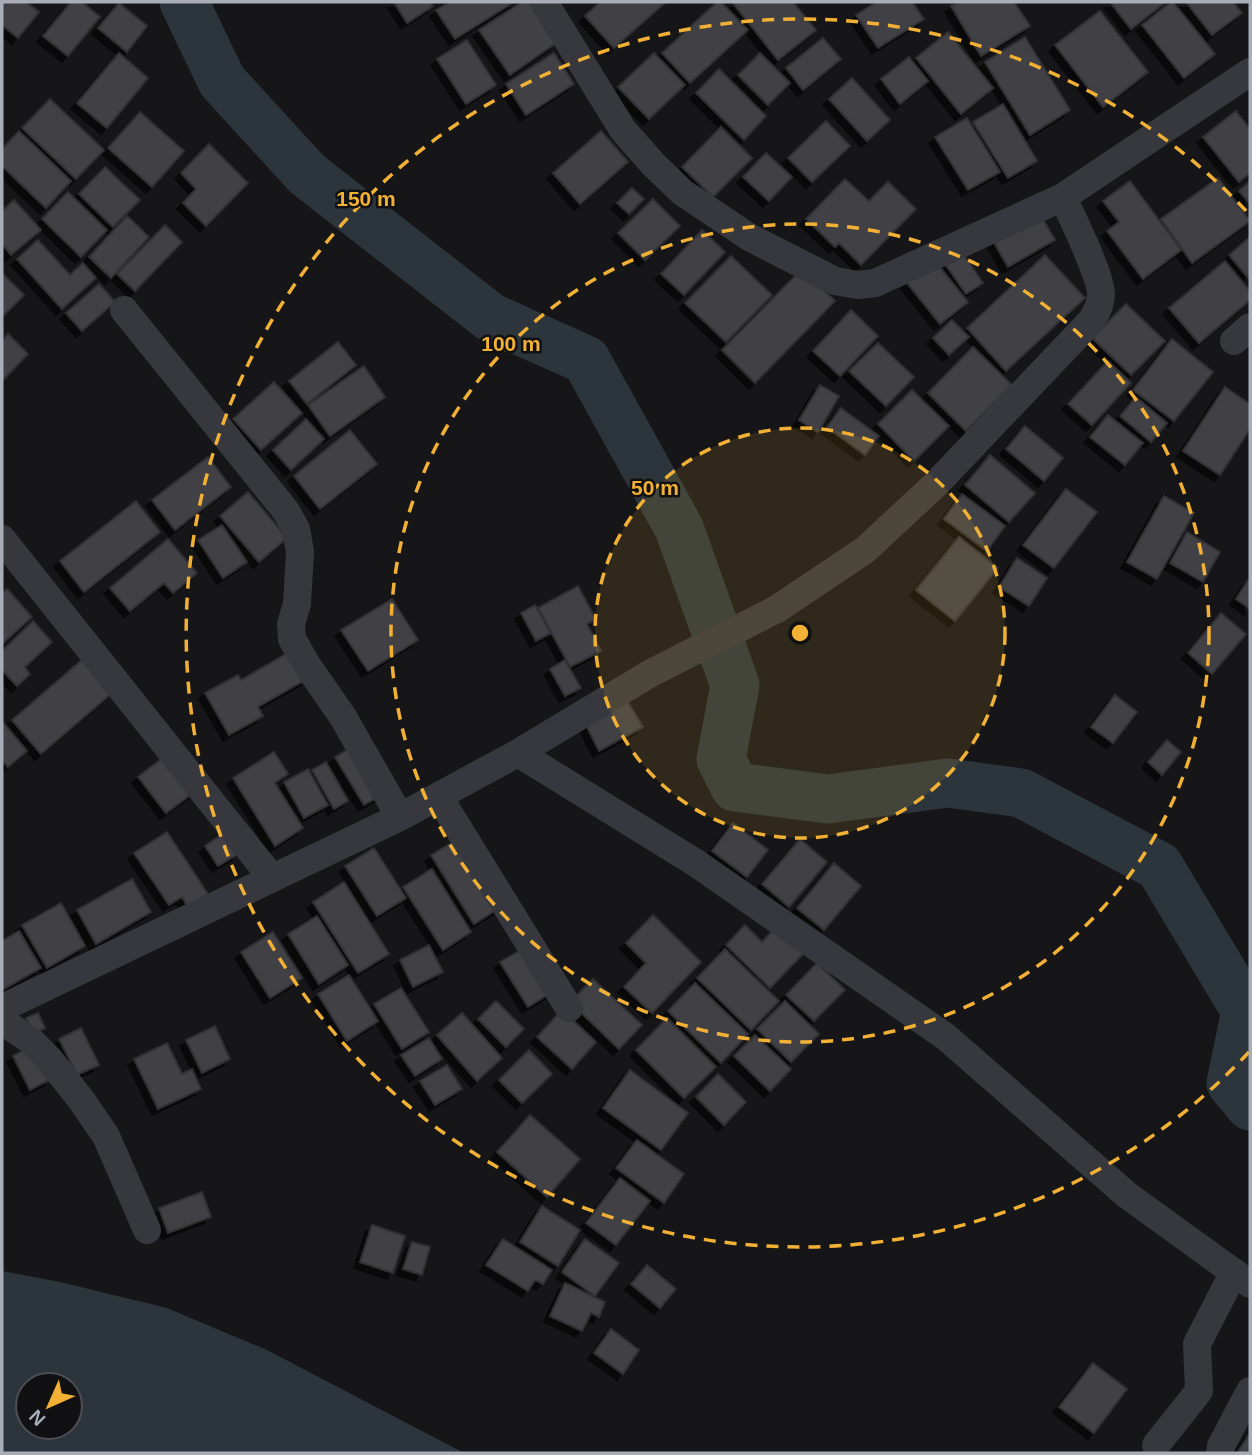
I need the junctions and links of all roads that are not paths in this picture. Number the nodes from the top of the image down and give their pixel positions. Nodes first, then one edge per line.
1 (544, 2) edge
2 (1250, 72) edge
3 (1063, 197) junction
4 (124, 310) dead end
5 (2, 539) edge
6 (518, 753) junction
7 (439, 797) junction
8 (400, 817) junction
9 (272, 878) junction
10 (569, 1008) dead end
11 (2, 1009) edge
12 (2, 1021) edge
13 (147, 1230) dead end
14 (1242, 1278) edge
15 (1250, 1391) edge
16 (1156, 1445) dead end
17 (1220, 1453) edge

1 - 3 street
2 - 3 street
3 - 6 street
4 - 8 street
5 - 9 street
6 - 7 street
6 - 14 street
7 - 8 street
7 - 10 street
8 - 9 street
9 - 11 street
12 - 13 street
14 - 16 street
15 - 17 street

